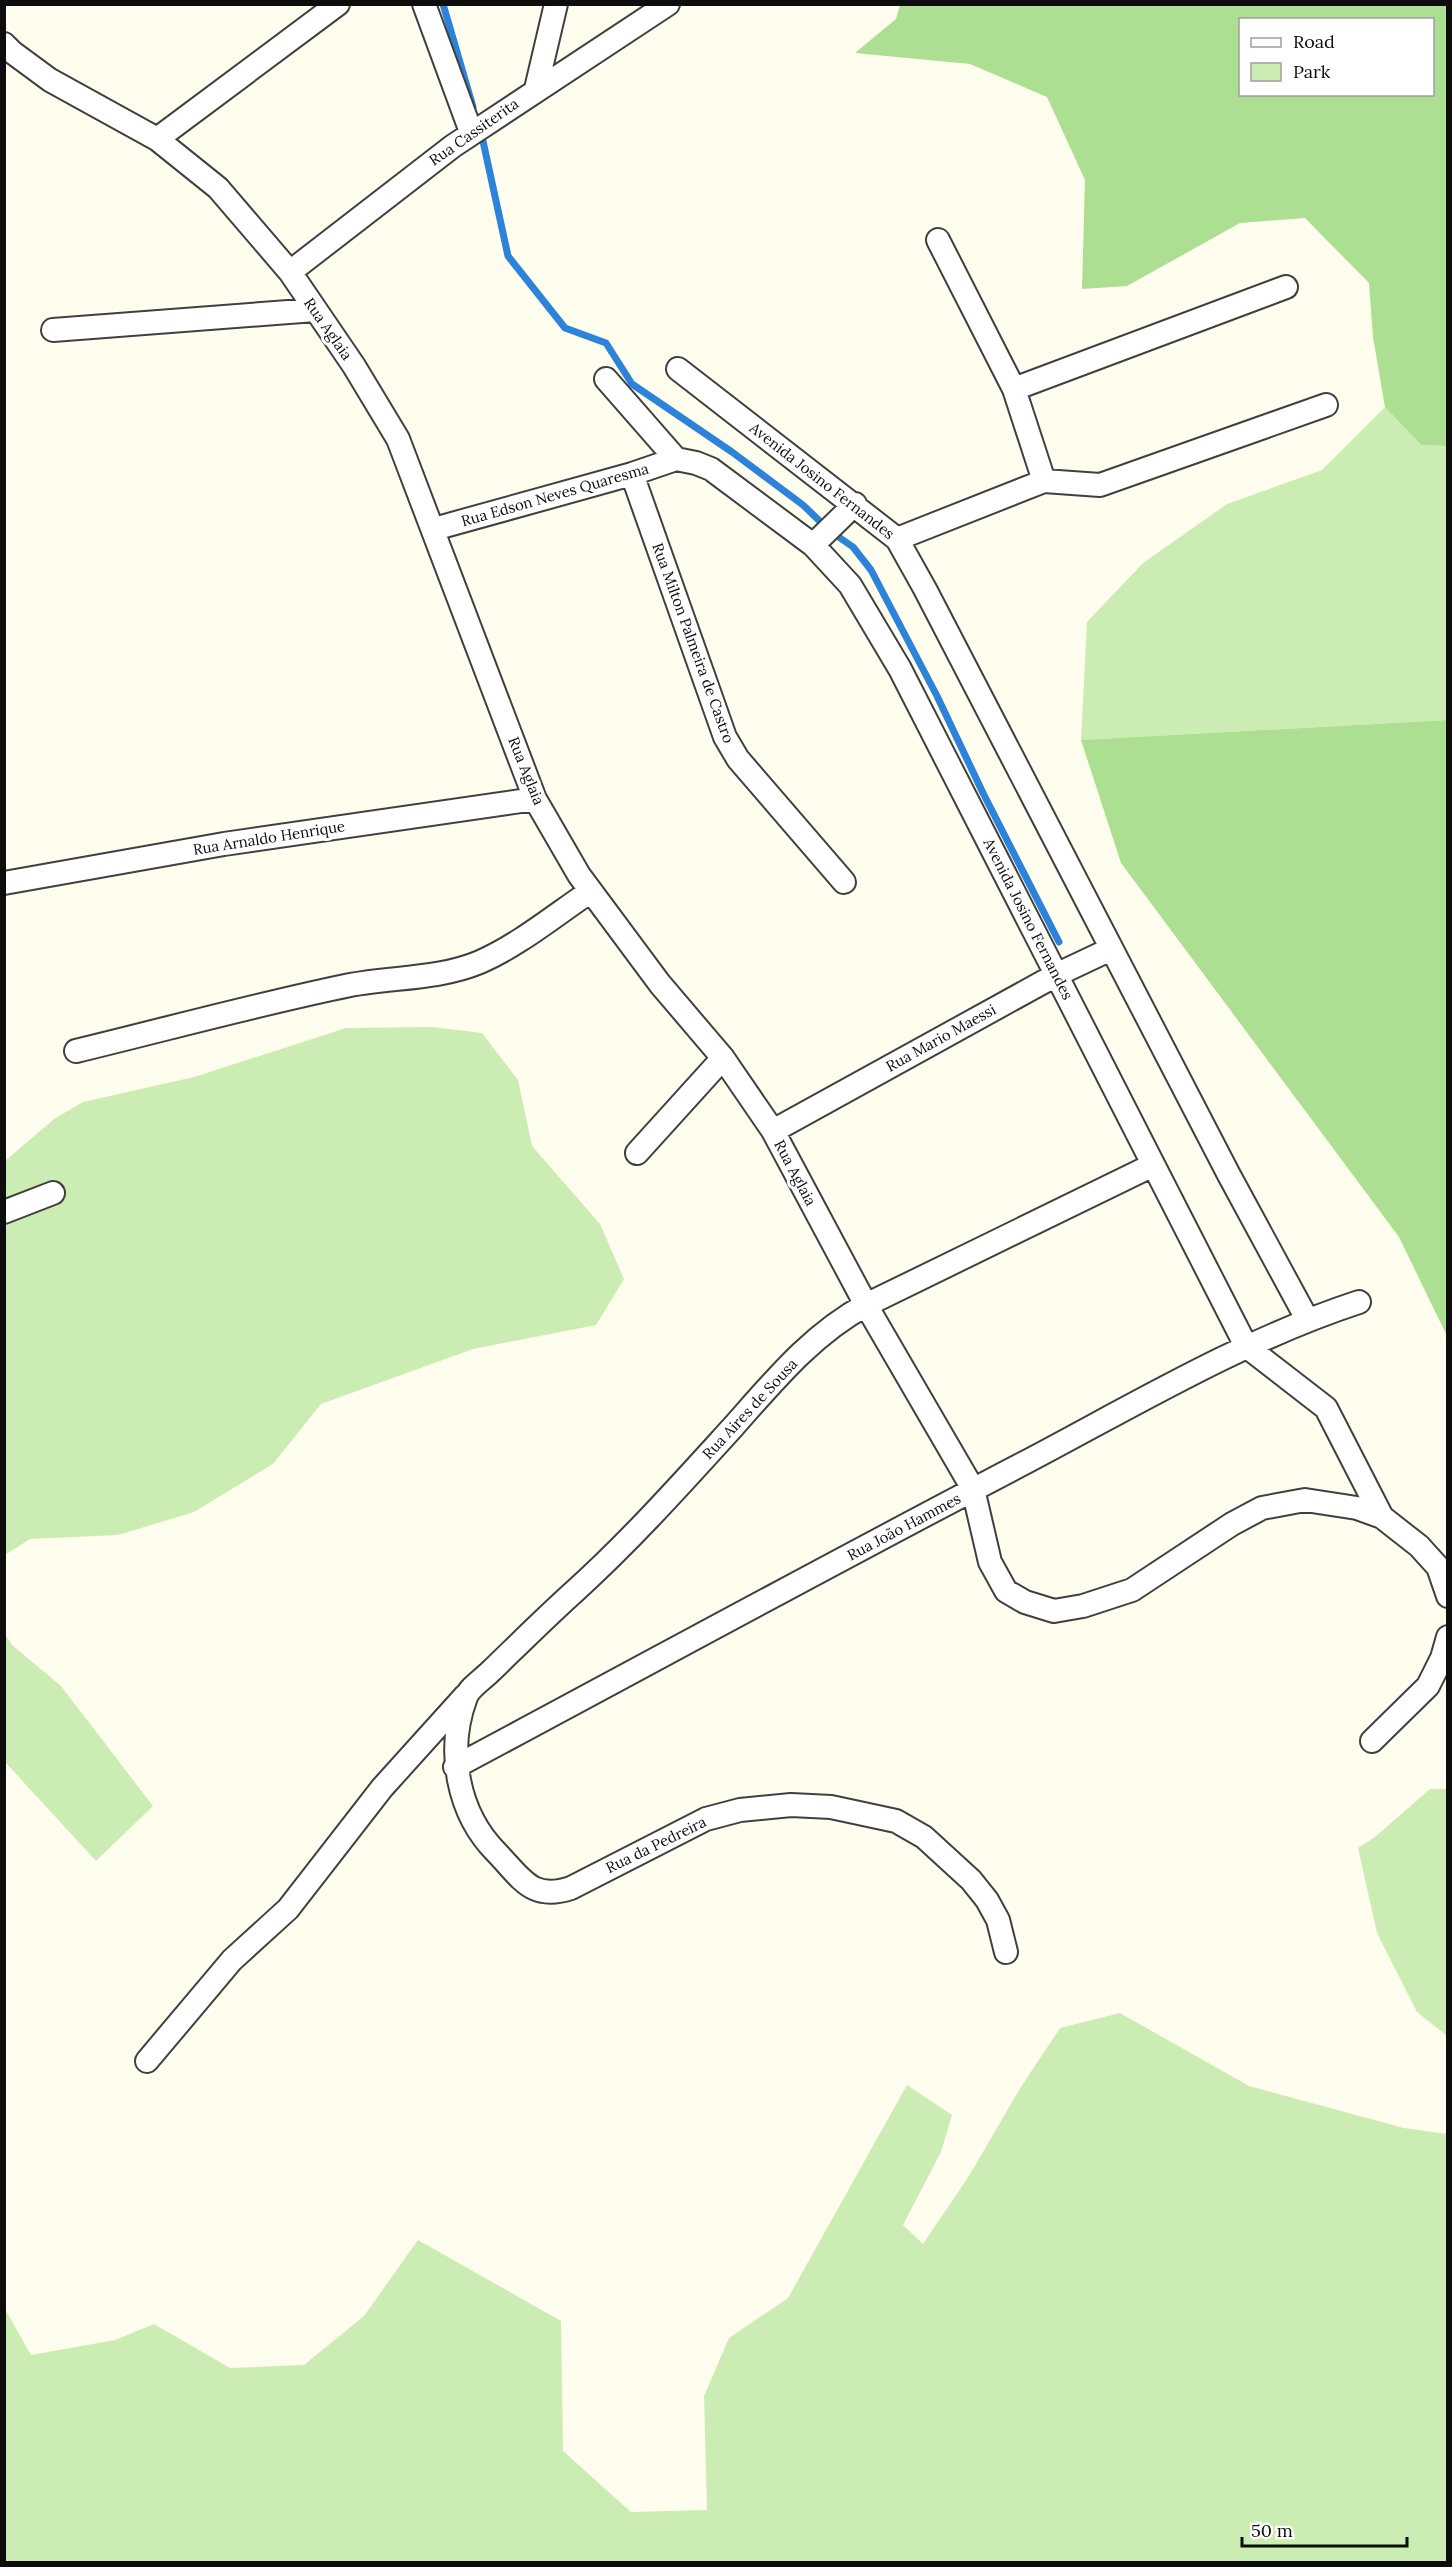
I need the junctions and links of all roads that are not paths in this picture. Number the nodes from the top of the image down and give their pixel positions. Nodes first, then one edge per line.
1 (338, 4) edge
2 (424, 4) edge
3 (556, 4) edge
4 (668, 4) edge
5 (4, 44) edge
6 (536, 89) junction
7 (479, 128) junction
8 (157, 140) junction
9 (938, 240) dead end
10 (290, 272) junction
11 (1286, 287) dead end
12 (315, 310) junction
13 (53, 330) dead end
14 (678, 369) dead end
15 (606, 379) dead end
16 (1014, 389) junction
17 (1326, 405) dead end
18 (676, 459) junction
19 (632, 474) junction
20 (1044, 481) junction
21 (855, 504) junction
22 (434, 529) junction
23 (822, 535) junction
24 (897, 539) junction
25 (535, 799) junction
26 (844, 882) dead end
27 (4, 883) edge
28 (591, 891) junction
29 (1111, 949) junction
30 (1056, 975) junction
31 (76, 1051) dead end
32 (723, 1058) junction
33 (773, 1131) junction
34 (637, 1153) dead end
35 (1153, 1165) junction
36 (53, 1193) dead end
37 (4, 1212) edge
38 (1359, 1302) dead end
39 (866, 1305) junction
40 (1307, 1319) junction
41 (1246, 1346) junction
42 (974, 1489) junction
43 (1382, 1517) junction
44 (1448, 1596) edge
45 (1448, 1637) edge
46 (466, 1695) junction
47 (1372, 1741) dead end
48 (455, 1767) junction
49 (1006, 1952) dead end
50 (147, 2061) dead end

1 - 8 street
2 - 7 street
3 - 6 street
4 - 6 street, Rua Cassiterita
5 - 8 street, Rua Aglaia
6 - 7 street, Rua Cassiterita
7 - 10 street, Rua Cassiterita
8 - 10 street, Rua Aglaia
9 - 16 street
10 - 12 street, Rua Aglaia
11 - 16 street
12 - 13 street
12 - 22 street, Rua Aglaia
14 - 21 street, Avenida Josino Fernandes
15 - 18 street
16 - 20 street
17 - 20 street
18 - 19 street, Rua Edson Neves Quaresma
18 - 23 street, Avenida Josino Fernandes
19 - 22 street, Rua Edson Neves Quaresma
19 - 26 street, Rua Milton Palmeira de Castro
20 - 24 street
21 - 23 street
21 - 24 street, Avenida Josino Fernandes
22 - 25 street, Rua Aglaia
23 - 30 street, Avenida Josino Fernandes
24 - 29 street, Avenida Josino Fernandes
25 - 27 street, Rua Arnaldo Henrique
25 - 28 street, Rua Aglaia
28 - 31 street
28 - 32 street, Rua Aglaia
29 - 30 street, Rua Mario Maessi
29 - 40 street, Avenida Josino Fernandes
30 - 33 street, Rua Mario Maessi
30 - 35 street, Avenida Josino Fernandes
32 - 33 street, Rua Aglaia
32 - 34 street
33 - 39 street, Rua Aglaia
35 - 39 street, Rua Aires de Sousa
35 - 41 street, Avenida Josino Fernandes
36 - 37 street
38 - 40 street, Rua João Hammes
39 - 42 street, Rua Aglaia
39 - 46 street, Rua Aires de Sousa
40 - 41 street, Rua João Hammes
41 - 42 street, Rua João Hammes
41 - 43 street, Avenida Josino Fernandes
42 - 43 street, Rua Aglaia
42 - 48 street, Rua João Hammes
43 - 44 street
45 - 47 street
46 - 48 street
46 - 50 street, Rua Aires de Sousa
48 - 49 street, Rua da Pedreira

